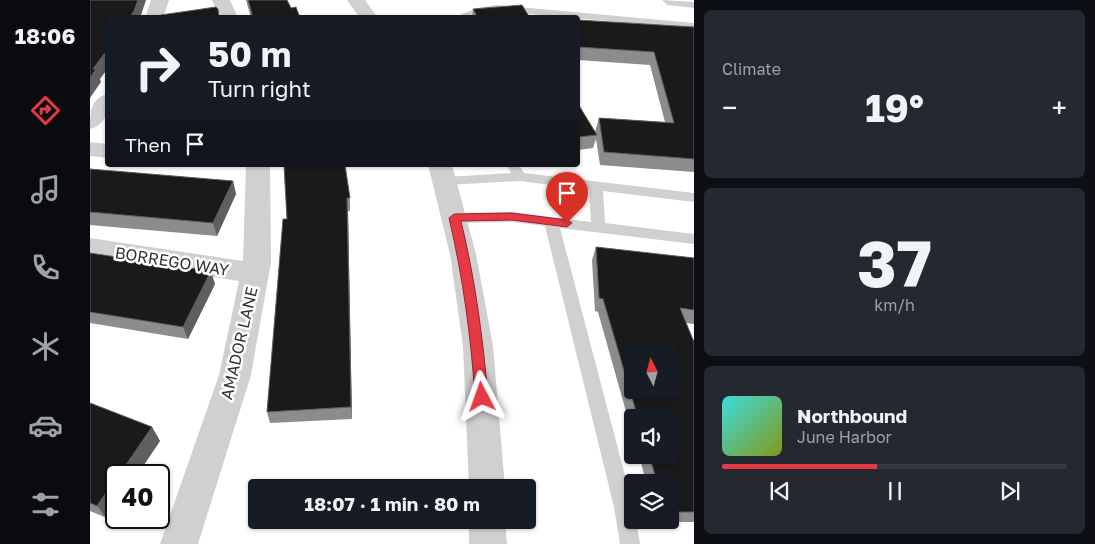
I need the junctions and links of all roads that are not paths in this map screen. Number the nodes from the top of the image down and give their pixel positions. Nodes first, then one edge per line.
1 (160, 0) edge
2 (221, 0) edge
3 (356, 0) edge
4 (667, 0) edge
5 (694, 5) edge
6 (155, 15) edge
7 (228, 15) edge
8 (367, 15) edge
9 (466, 15) edge
10 (574, 15) edge
11 (580, 16) edge
12 (694, 26) edge
13 (105, 104) edge
14 (90, 122) edge
15 (90, 149) edge
16 (105, 151) edge
17 (252, 167) edge
18 (517, 171) edge
19 (443, 173) edge
20 (596, 187) junction
21 (694, 198) edge
22 (454, 218) junction
23 (551, 221) junction
24 (598, 227) junction
25 (694, 239) edge
26 (90, 248) edge
27 (254, 273) junction
28 (486, 479) edge
29 (487, 529) edge
30 (179, 544) edge
31 (488, 544) edge
32 (630, 544) edge

1 - 6 street
2 - 7 street
3 - 8 street
4 - 5 lane
9 - 10 lane
11 - 12 lane
13 - 14 street
15 - 16 street
17 - 27 street, AMADOR LANE
18 - 19 lane
18 - 20 lane
19 - 22 street
20 - 21 lane
20 - 24 lane
22 - 23 lane
22 - 28 street
23 - 24 lane
23 - 32 lane
24 - 25 lane
26 - 27 street, BORREGO WAY
27 - 30 street, AMADOR LANE
29 - 31 street

